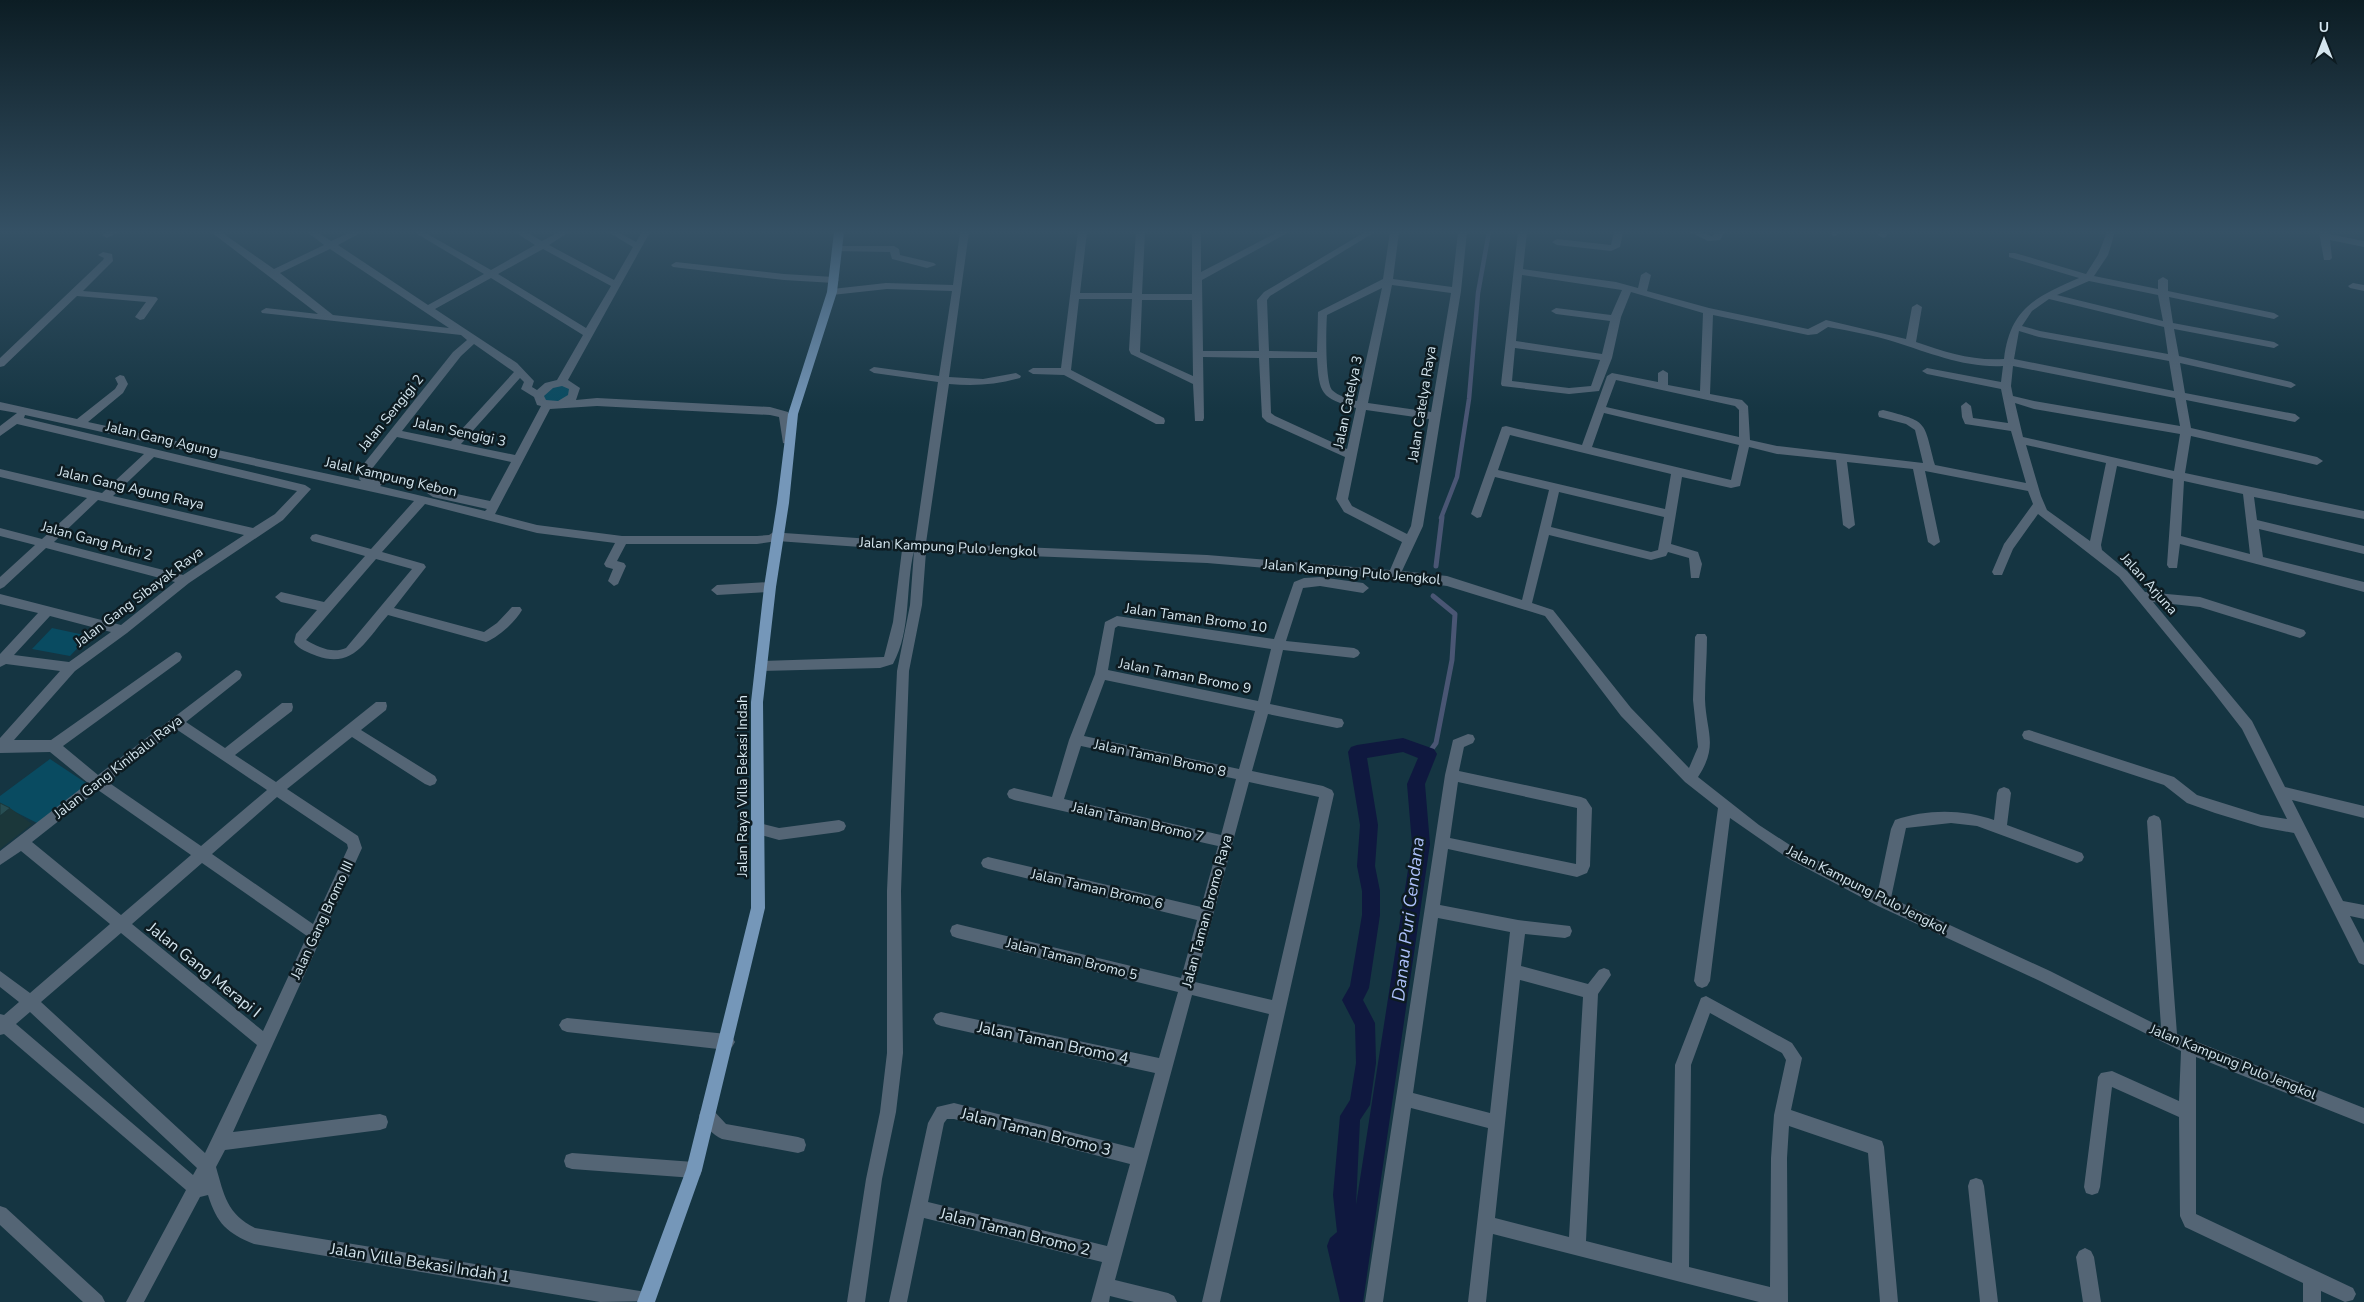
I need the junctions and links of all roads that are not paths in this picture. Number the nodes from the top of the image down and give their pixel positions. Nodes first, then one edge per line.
1 (73, 293) joint
2 (299, 293) edge
3 (403, 293) edge
4 (456, 293) edge
5 (522, 293) edge
6 (612, 293) edge
7 (831, 293) edge
8 (957, 293) edge
9 (1075, 293) edge
10 (1136, 293) edge
11 (1198, 293) edge
12 (1270, 293) edge
13 (1365, 293) edge
14 (1386, 293) edge
15 (1456, 293) edge
16 (1516, 293) edge
17 (1626, 293) edge
18 (1645, 293) edge
19 (2054, 293) edge
20 (2163, 293) joint
21 (1075, 296) junction
22 (2047, 296) junction
23 (1136, 297) junction
24 (1198, 297) junction
25 (1917, 307) dead end
26 (428, 309) junction
27 (266, 311) dead end
28 (1556, 311) dead end
29 (1708, 311) junction
30 (2274, 316) dead end
31 (140, 317) dead end
32 (330, 317) junction
33 (1615, 319) junction
34 (2168, 326) junction
35 (2016, 327) junction
36 (588, 334) junction
37 (469, 336) junction
38 (1511, 344) junction
39 (1910, 345) junction
40 (2274, 345) dead end
41 (1198, 354) junction
42 (1266, 354) junction
43 (1322, 355) junction
44 (1607, 358) junction
45 (2175, 359) junction
46 (2010, 362) junction
47 (0, 364) edge
48 (874, 370) dead end
49 (1033, 371) dead end
50 (1927, 371) dead end
51 (520, 372) junction
52 (1066, 372) junction
53 (1663, 373) dead end
54 (1016, 376) dead end
55 (120, 378) dead end
56 (561, 382) junction
57 (945, 382) junction
58 (1198, 383) junction
59 (2291, 385) dead end
60 (1663, 386) junction
61 (2008, 392) junction
62 (539, 395) junction
63 (1705, 395) junction
64 (2182, 395) junction
65 (0, 406) edge
66 (549, 406) junction
67 (1966, 406) dead end
68 (1363, 407) junction
69 (1601, 409) junction
70 (14, 414) junction
71 (1883, 414) dead end
72 (1435, 416) junction
73 (1199, 418) dead end
74 (2295, 418) dead end
75 (0, 419) edge
76 (1160, 421) dead end
77 (80, 424) junction
78 (2186, 431) junction
79 (0, 432) edge
80 (395, 433) junction
81 (2018, 434) junction
82 (1745, 443) junction
83 (453, 446) junction
84 (1586, 449) junction
85 (153, 452) junction
86 (787, 453) junction
87 (1351, 455) junction
88 (1841, 459) junction
89 (520, 460) junction
90 (2112, 461) junction
91 (2317, 461) dead end
92 (1918, 466) junction
93 (1930, 468) junction
94 (1491, 472) junction
95 (1677, 472) junction
96 (0, 473) edge
97 (2179, 476) junction
98 (303, 487) joint
99 (1555, 487) junction
100 (2032, 488) junction
101 (2248, 493) junction
102 (101, 496) junction
103 (423, 499) junction
104 (2038, 506) junction
105 (491, 511) junction
106 (1477, 514) dead end
107 (1669, 514) junction
108 (2364, 515) edge
109 (2252, 523) junction
110 (1849, 525) dead end
111 (1545, 530) junction
112 (0, 532) edge
113 (255, 533) junction
114 (778, 535) junction
115 (316, 538) dead end
116 (2176, 538) junction
117 (622, 540) junction
118 (1408, 540) junction
119 (1934, 542) dead end
120 (45, 543) junction
121 (914, 547) junction
122 (1665, 547) junction
123 (2364, 550) edge
124 (2097, 552) junction
125 (374, 556) junction
126 (2257, 559) junction
127 (2173, 565) dead end
128 (1998, 572) dead end
129 (1394, 575) junction
130 (1695, 575) dead end
131 (185, 580) junction
132 (614, 581) dead end
133 (0, 584) edge
134 (770, 587) junction
135 (2364, 587) edge
136 (1363, 588) dead end
137 (717, 590) dead end
138 (2142, 596) junction
139 (281, 597) dead end
140 (0, 599) edge
141 (1528, 600) dead end
142 (326, 607) junction
143 (385, 610) junction
144 (516, 610) dead end
145 (48, 611) junction
146 (1110, 624) joint
147 (123, 630) junction
148 (2300, 633) dead end
149 (1701, 637) dead end
150 (1278, 645) junction
151 (1354, 653) dead end
152 (176, 657) dead end
153 (2, 660) edge
154 (880, 663) junction
155 (761, 666) junction
156 (71, 667) junction
157 (903, 671) junction
158 (236, 674) dead end
159 (1100, 674) junction
160 (381, 706) dead end
161 (1263, 707) junction
162 (287, 708) dead end
163 (176, 722) junction
164 (1336, 723) dead end
165 (350, 730) junction
166 (2029, 735) dead end
167 (1468, 739) dead end
168 (1076, 740) junction
169 (0, 746) edge
170 (53, 746) junction
171 (225, 756) junction
172 (1452, 775) junction
173 (1244, 776) junction
174 (1690, 778) junction
175 (430, 780) dead end
176 (97, 782) junction
177 (276, 790) junction
178 (2282, 792) junction
179 (2004, 793) dead end
180 (1014, 794) dead end
181 (1056, 804) junction
182 (1725, 807) junction
183 (2364, 812) edge
184 (2154, 821) dead end
185 (839, 826) dead end
186 (2000, 827) junction
187 (2297, 828) junction
188 (759, 830) junction
189 (21, 842) junction
190 (1226, 842) junction
191 (1442, 842) junction
192 (200, 855) junction
193 (2077, 857) dead end
194 (0, 859) edge
195 (988, 863) dead end
196 (1883, 901) junction
197 (2338, 907) junction
198 (1432, 910) junction
199 (2364, 912) edge
200 (1206, 915) junction
201 (120, 924) junction
202 (1518, 927) junction
203 (957, 931) dead end
204 (1565, 931) dead end
205 (316, 934) junction
206 (2364, 958) edge
207 (1513, 972) junction
208 (1604, 975) dead end
209 (0, 978) edge
210 (1702, 981) dead end
211 (1186, 987) junction
212 (1591, 992) junction
213 (30, 1002) junction
214 (1279, 1009) junction
215 (941, 1019) dead end
216 (1, 1025) edge
217 (567, 1025) dead end
218 (2170, 1038) junction
219 (727, 1042) junction
220 (266, 1043) junction
221 (2189, 1047) junction
222 (1165, 1067) junction
223 (1403, 1098) junction
224 (2187, 1112) junction
225 (1782, 1115) junction
226 (707, 1116) junction
227 (2364, 1116) edge
228 (380, 1122) dead end
229 (1495, 1122) junction
230 (220, 1142) junction
231 (798, 1145) dead end
232 (1140, 1158) junction
233 (572, 1161) dead end
234 (207, 1166) junction
235 (694, 1170) junction
236 (1976, 1186) dead end
237 (2092, 1187) dead end
238 (196, 1188) junction
239 (214, 1192) junction
240 (917, 1208) junction
241 (0, 1214) edge
242 (1485, 1224) junction
243 (1577, 1247) junction
244 (1113, 1256) junction
245 (2085, 1257) dead end
246 (1680, 1273) junction
247 (2312, 1279) junction
248 (1102, 1294) edge
249 (2347, 1294) dead end
250 (1778, 1300) edge
251 (646, 1301) edge
252 (96, 1302) edge
253 (135, 1302) edge
254 (856, 1302) edge
255 (898, 1302) edge
256 (1168, 1302) edge
257 (1211, 1302) edge
258 (1374, 1302) edge
259 (1477, 1302) edge
260 (1889, 1302) edge
261 (1989, 1302) edge
262 (2092, 1302) edge
263 (2312, 1302) edge

1 - 31 street
1 - 47 street
2 - 32 street
3 - 26 street
4 - 26 street
5 - 36 street
6 - 36 street
7 - 86 main road, Jalan Raya Villa Bekasi Indah
8 - 57 street
9 - 21 street
10 - 23 street
11 - 24 street
12 - 42 street
13 - 43 street
14 - 68 street, Jalan Catelya 3
15 - 72 street, Jalan Catelya Raya
16 - 38 street
17 - 33 street
18 - 29 street
19 - 22 street, Jalan Arjuna
20 - 30 street
20 - 34 street
21 - 23 street
21 - 52 street
22 - 34 street
22 - 35 street, Jalan Arjuna
23 - 24 street
23 - 58 street
24 - 41 street
25 - 39 street
26 - 37 street
27 - 32 street
28 - 33 street
29 - 39 street
29 - 63 street
32 - 37 street
33 - 44 street
34 - 40 street
34 - 45 street
35 - 45 street
35 - 46 street, Jalan Arjuna
36 - 56 street
37 - 51 street
37 - 80 street, Jalan Sengigi 2
38 - 44 street
38 - 44 street
39 - 46 street
41 - 42 street
41 - 58 street
42 - 43 street
42 - 87 street
43 - 68 street
45 - 59 street
45 - 64 street
46 - 61 street, Jalan Arjuna
46 - 64 street
48 - 57 street
49 - 52 street
50 - 61 street
51 - 62 street
51 - 83 street
52 - 76 street
53 - 60 street
54 - 57 street
55 - 77 street
56 - 62 street
56 - 66 street
57 - 121 street
58 - 73 street
60 - 63 street
60 - 69 street
61 - 78 street
61 - 81 street, Jalan Arjuna
62 - 66 street
63 - 82 street
64 - 74 street
64 - 78 street
65 - 70 street, Jalal Kampung Kebon
66 - 86 street
66 - 89 street
67 - 81 street
68 - 72 street
68 - 87 street, Jalan Catelya 3
69 - 82 street
69 - 84 street
70 - 75 street
70 - 77 street, Jalal Kampung Kebon
70 - 79 street
70 - 85 street, Jalan Gang Agung
71 - 93 street
72 - 118 street, Jalan Catelya Raya
77 - 103 street, Jalal Kampung Kebon
78 - 91 street
78 - 97 street
80 - 83 street, Jalan Sengigi 3
80 - 105 street, Jalan Sengigi 2
81 - 90 street
81 - 100 street, Jalan Arjuna
82 - 88 street
82 - 95 street
83 - 89 street, Jalan Sengigi 3
84 - 94 street
84 - 95 street
85 - 98 street, Jalan Gang Agung
85 - 102 street
86 - 114 main road, Jalan Raya Villa Bekasi Indah
87 - 118 street, Jalan Catelya 3
88 - 92 street
88 - 110 street
89 - 105 street
90 - 97 street
90 - 124 street
92 - 93 street
92 - 119 street
93 - 100 street
94 - 99 street
94 - 106 street
95 - 107 street
96 - 102 street, Jalan Gang Agung Raya
97 - 101 street
97 - 116 street
98 - 113 street, Jalan Gang Sibayak Raya
99 - 107 street
99 - 111 street
100 - 104 street, Jalan Arjuna
101 - 108 street
101 - 109 street
102 - 113 street, Jalan Gang Agung Raya
102 - 120 street
103 - 105 street, Jalal Kampung Kebon
103 - 125 street
104 - 124 street, Jalan Arjuna
104 - 128 street
105 - 117 street, Jalal Kampung Kebon
107 - 122 street
109 - 123 street
109 - 126 street
111 - 122 street
111 - 141 street
112 - 120 street, Jalan Gang Putri 2
113 - 131 street, Jalan Gang Sibayak Raya
114 - 117 street, Jalal Kampung Kebon
114 - 121 street, Jalan Kampung Pulo Jengkol
114 - 134 main road, Jalan Raya Villa Bekasi Indah
115 - 125 street
116 - 126 street
116 - 127 street
117 - 132 street
118 - 129 street, Jalan Catelya Raya
120 - 131 street, Jalan Gang Putri 2
120 - 133 street
121 - 129 street, Jalan Kampung Pulo Jengkol
121 - 154 street
121 - 157 street
122 - 130 street
124 - 138 street, Jalan Arjuna
125 - 142 street
125 - 143 street
126 - 135 street
129 - 174 street, Jalan Kampung Pulo Jengkol
131 - 147 street, Jalan Gang Sibayak Raya
134 - 137 street
134 - 155 main road, Jalan Raya Villa Bekasi Indah
136 - 150 street, Jalan Taman Bromo Raya
138 - 148 street
138 - 178 street, Jalan Arjuna
139 - 142 street
140 - 145 street
142 - 143 street
143 - 144 street
145 - 147 street
145 - 153 street
146 - 150 street, Jalan Taman Bromo 10
146 - 159 street, Jalan Taman Bromo 7
147 - 156 street, Jalan Gang Sibayak Raya
149 - 174 street
150 - 151 street, Jalan Taman Bromo 10
150 - 161 street, Jalan Taman Bromo Raya
152 - 170 street
153 - 156 street
154 - 155 street
154 - 157 street
155 - 188 main road, Jalan Raya Villa Bekasi Indah
156 - 169 street, Jalan Gang Sibayak Raya
157 - 254 street
158 - 163 street, Jalan Gang Kinibalu Raya
159 - 161 street, Jalan Taman Bromo 9
159 - 168 street, Jalan Taman Bromo 7
160 - 165 street
161 - 164 street, Jalan Taman Bromo 9
161 - 173 street, Jalan Taman Bromo Raya
162 - 171 street
163 - 171 street, Jalan Gang Bromo III
163 - 176 street, Jalan Gang Kinibalu Raya
165 - 175 street
165 - 177 street
166 - 187 street
167 - 172 street
168 - 173 street, Jalan Taman Bromo 8
168 - 181 street, Jalan Taman Bromo 7
169 - 170 street
170 - 176 street
171 - 177 street, Jalan Gang Bromo III
172 - 191 street
172 - 191 street
173 - 190 street, Jalan Taman Bromo Raya
173 - 214 street, Jalan Taman Bromo 8
174 - 182 street, Jalan Kampung Pulo Jengkol
176 - 189 street, Jalan Gang Kinibalu Raya
176 - 192 street
177 - 192 street
177 - 205 street, Jalan Gang Bromo III
178 - 183 street
178 - 187 street, Jalan Arjuna
179 - 186 street
180 - 181 street
181 - 190 street, Jalan Taman Bromo 7
182 - 196 street, Jalan Kampung Pulo Jengkol
182 - 210 street
184 - 218 street
185 - 188 street
186 - 193 street
186 - 196 street
187 - 197 street, Jalan Arjuna
188 - 219 main road, Jalan Raya Villa Bekasi Indah
189 - 194 street, Jalan Gang Kinibalu Raya
189 - 201 street, Jalan Gang Merapi I
190 - 200 street, Jalan Taman Bromo Raya
191 - 198 street
192 - 201 street
192 - 205 street
195 - 200 street, Jalan Taman Bromo 6
196 - 218 street, Jalan Kampung Pulo Jengkol
197 - 199 street
197 - 206 street, Jalan Arjuna
198 - 202 street
198 - 223 street
200 - 211 street, Jalan Taman Bromo Raya
201 - 213 street
201 - 220 street, Jalan Gang Merapi I
202 - 204 street
202 - 207 street
203 - 211 street, Jalan Taman Bromo 5
205 - 220 street, Jalan Gang Bromo III
207 - 212 street
207 - 229 street
208 - 212 street
209 - 213 street
211 - 214 street, Jalan Taman Bromo 5
211 - 222 street, Jalan Taman Bromo Raya
212 - 243 street
213 - 216 street
213 - 234 street
214 - 257 street
215 - 222 street, Jalan Taman Bromo 4
216 - 238 street
217 - 219 street
218 - 221 street, Jalan Kampung Pulo Jengkol
219 - 226 main road, Jalan Raya Villa Bekasi Indah
220 - 230 street, Jalan Gang Bromo III
221 - 224 street
221 - 227 street, Jalan Kampung Pulo Jengkol
222 - 232 street, Jalan Taman Bromo Raya
223 - 229 street
223 - 258 street
224 - 237 street
224 - 247 street
225 - 246 street
225 - 250 street
225 - 260 street
226 - 231 street
226 - 235 main road, Jalan Raya Villa Bekasi Indah
228 - 230 street
229 - 242 street
230 - 234 street, Jalan Gang Bromo III
232 - 240 street, Jalan Taman Bromo 3
232 - 244 street, Jalan Taman Bromo Raya
233 - 235 street
234 - 238 street, Jalan Gang Bromo III
234 - 239 street, Jalan Villa Bekasi Indah 1
235 - 251 main road, Jalan Raya Villa Bekasi Indah
236 - 261 street
238 - 239 street
238 - 253 street, Jalan Gang Bromo III
239 - 251 street, Jalan Villa Bekasi Indah 1
240 - 244 street, Jalan Taman Bromo 2
240 - 255 street
241 - 252 street
242 - 243 street
242 - 259 street
243 - 246 street
244 - 248 street, Jalan Taman Bromo Raya
245 - 262 street
246 - 250 street
247 - 249 street
247 - 263 street
248 - 256 street

